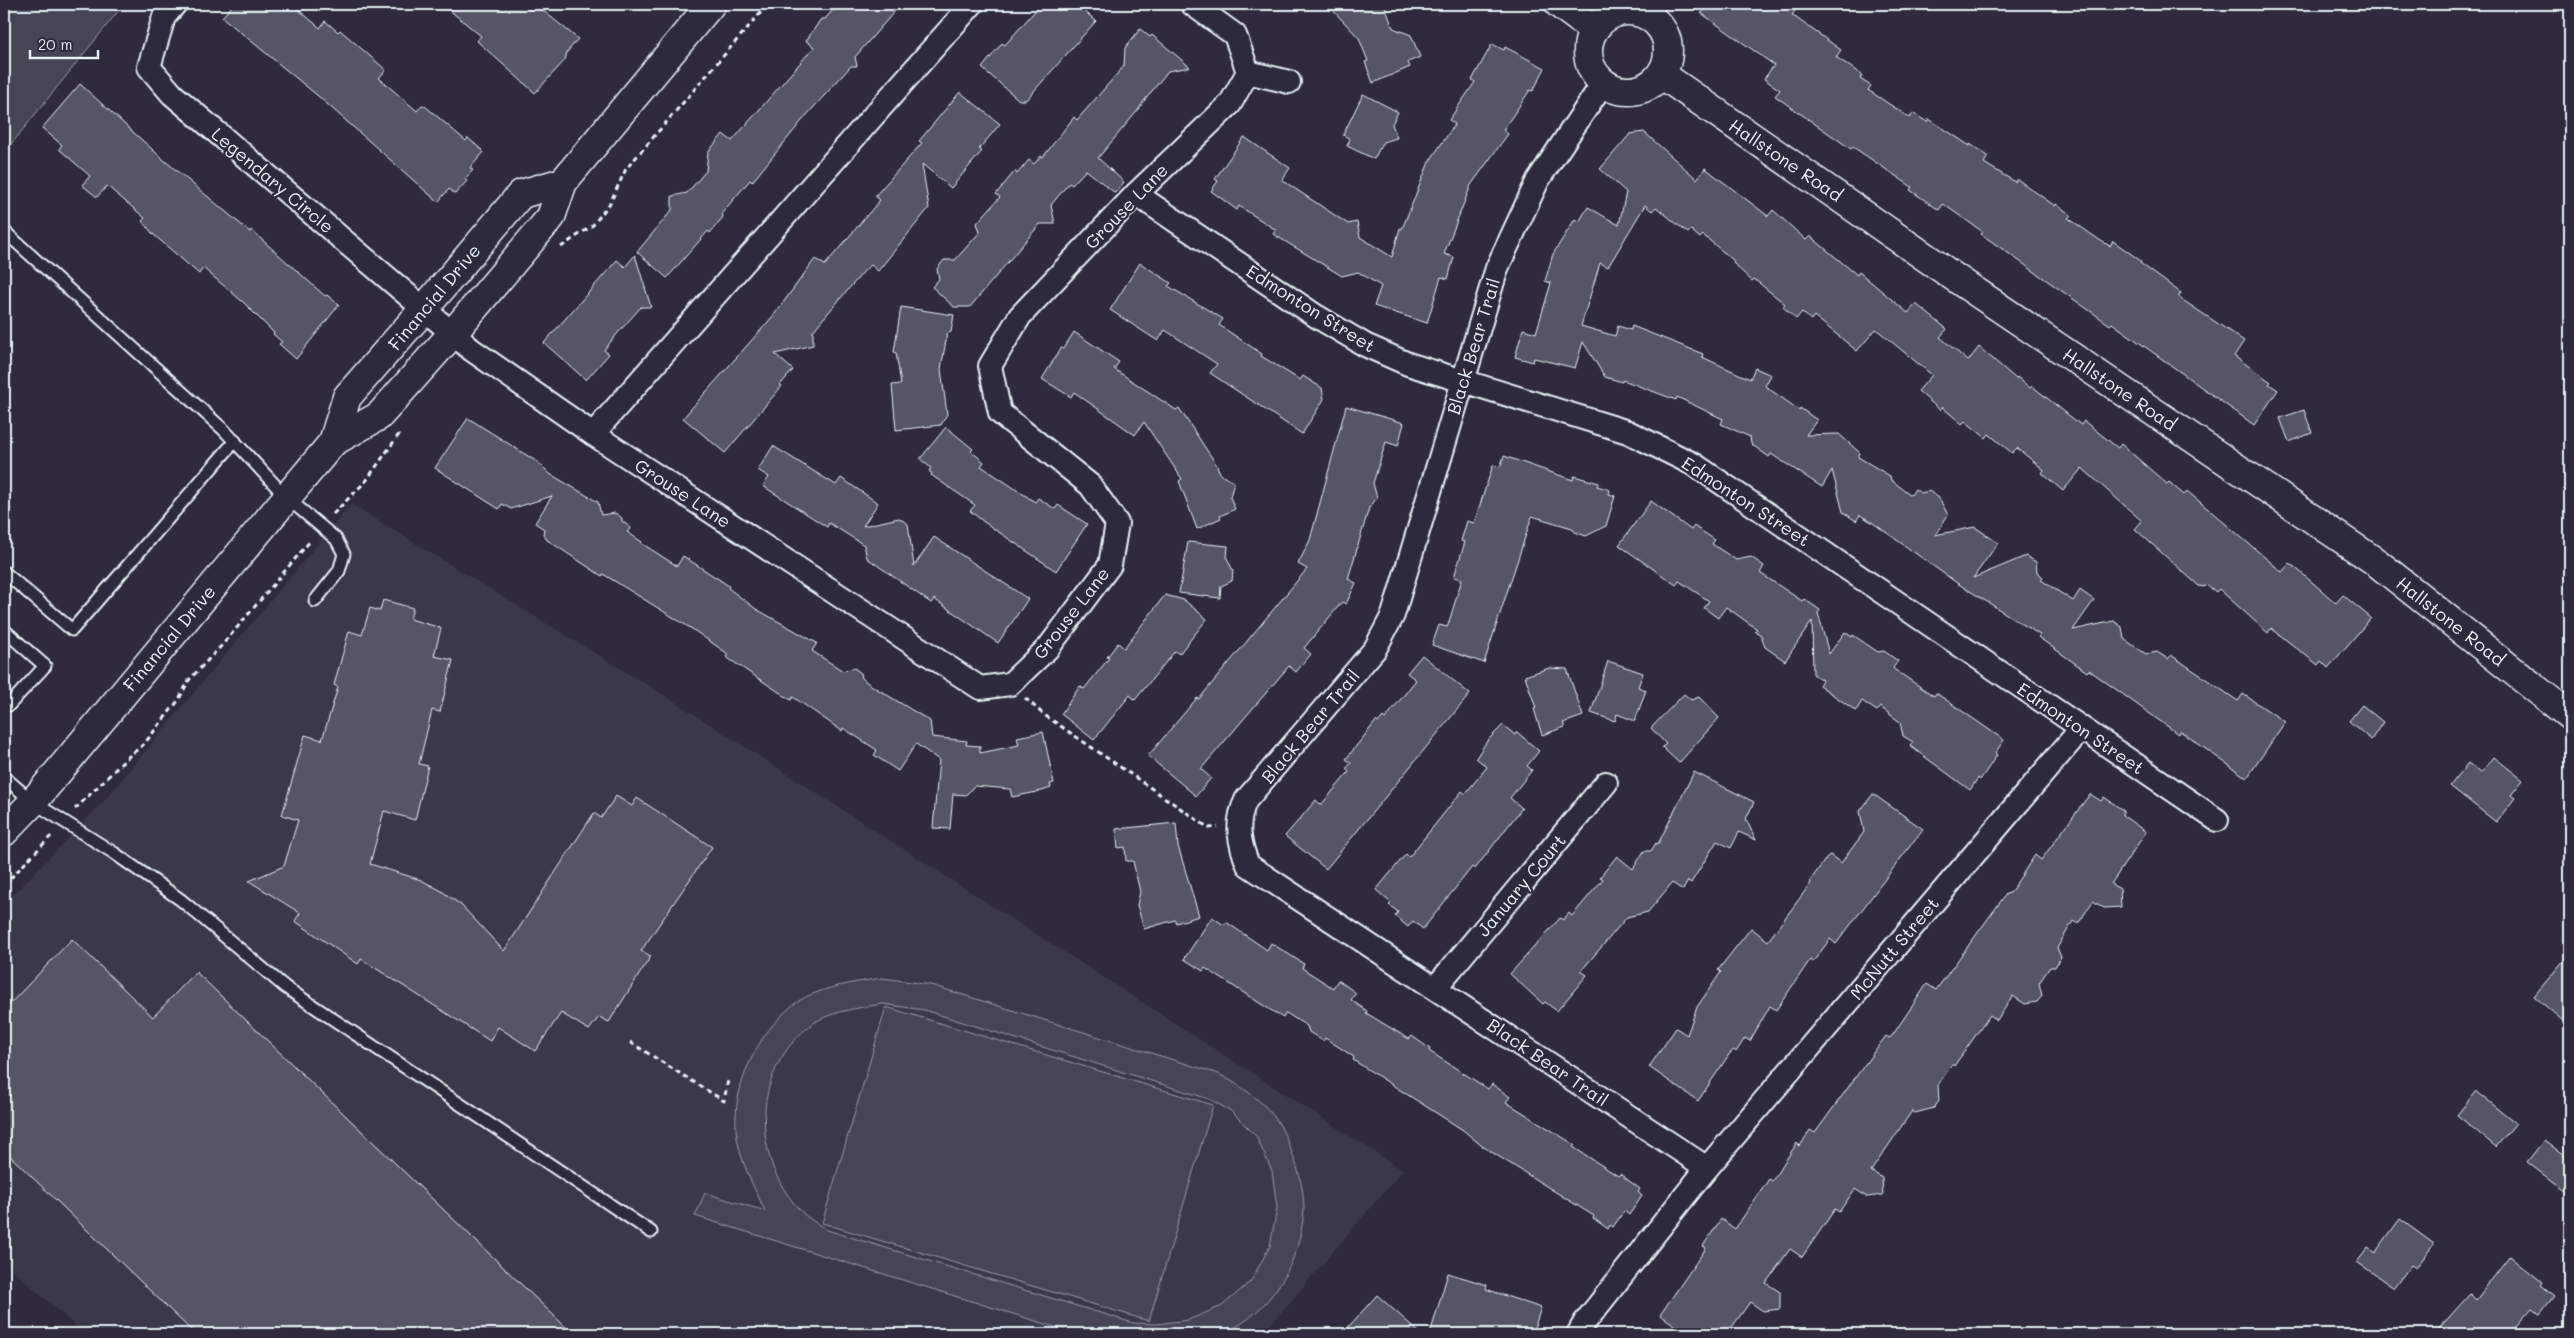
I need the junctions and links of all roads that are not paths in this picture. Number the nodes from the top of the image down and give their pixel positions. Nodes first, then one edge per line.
1 (175, 4) edge
2 (711, 4) edge
3 (972, 4) edge
4 (1192, 4) edge
5 (1559, 4) edge
6 (1651, 10) edge
7 (1594, 30) junction
8 (1248, 72) junction
9 (1661, 74) junction
10 (1290, 82) dead end
11 (1603, 83) junction
12 (563, 182) junction
13 (1136, 194) junction
14 (4, 231) edge
15 (424, 309) junction
16 (453, 333) junction
17 (1462, 380) junction
18 (593, 434) junction
19 (235, 442) junction
20 (333, 442) junction
21 (287, 498) junction
22 (4, 572) edge
23 (315, 600) dead end
24 (4, 630) edge
25 (4, 700) edge
26 (2570, 716) edge
27 (2081, 729) junction
28 (4, 777) edge
29 (1606, 783) dead end
30 (34, 802) junction
31 (2217, 820) dead end
32 (4, 832) edge
33 (1436, 987) junction
34 (1707, 1168) junction
35 (651, 1232) dead end
36 (1578, 1334) edge

1 - 15 street, Legendary Circle
2 - 12 street, Financial Drive
3 - 18 street
4 - 8 street
5 - 7 street
6 - 7 street
6 - 9 street
7 - 11 street
8 - 10 street
8 - 13 street, Grouse Lane
9 - 11 street
9 - 26 street, Hallstone Road
11 - 17 street, Black Bear Trail
12 - 15 street, Financial Drive
12 - 16 street, Financial Drive
13 - 17 street, Edmonton Street
13 - 18 street, Grouse Lane
14 - 19 lane
15 - 16 street, Legendary Circle
15 - 20 street, Financial Drive
16 - 18 street, Grouse Lane
16 - 20 street, Financial Drive
17 - 27 street, Edmonton Street
17 - 33 street, Black Bear Trail
19 - 21 lane
19 - 22 lane
20 - 21 street, Financial Drive
21 - 23 lane
21 - 30 street, Financial Drive
24 - 25 lane
27 - 31 street, Edmonton Street
27 - 34 street, McNutt Street
28 - 30 lane
29 - 33 street, January Court
30 - 32 street, Financial Drive
30 - 35 lane
33 - 34 street, Black Bear Trail
34 - 36 street

